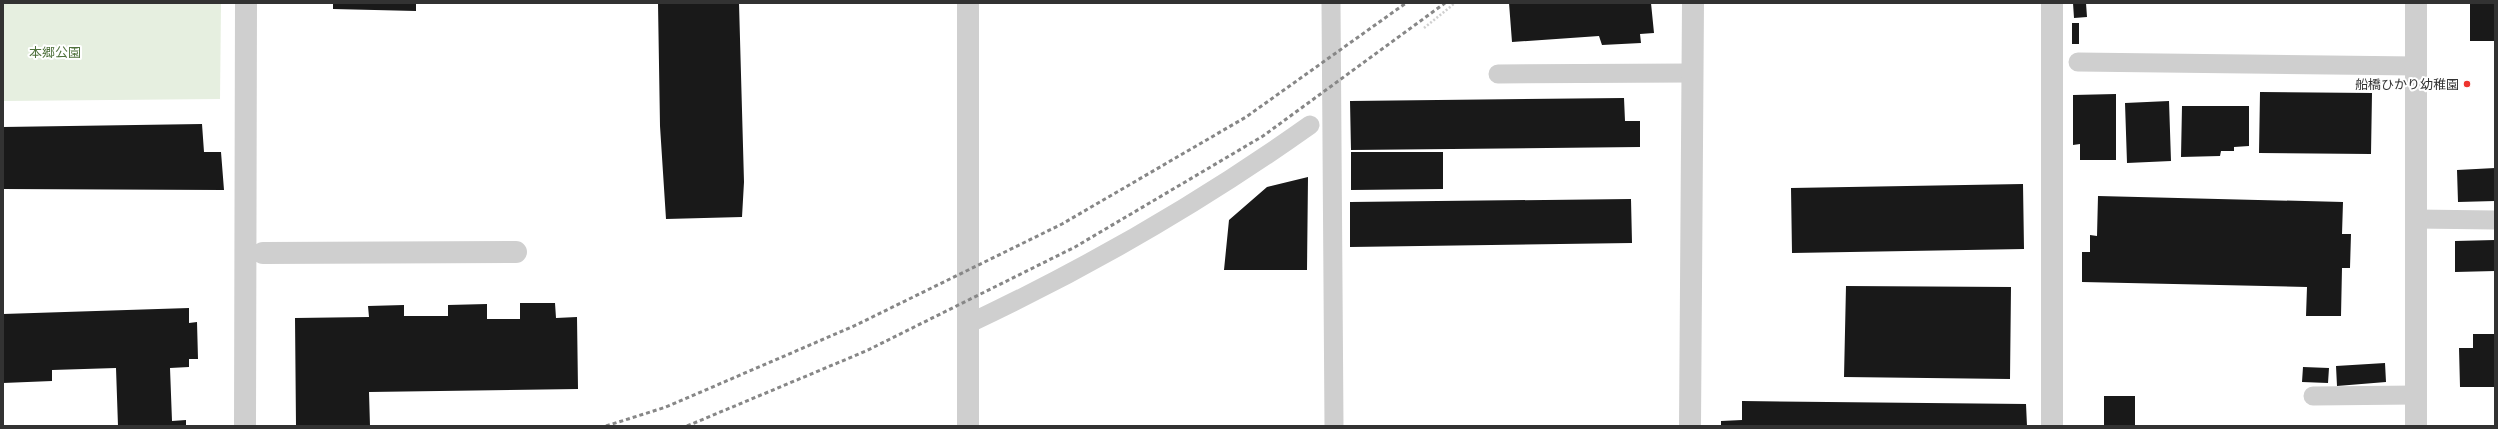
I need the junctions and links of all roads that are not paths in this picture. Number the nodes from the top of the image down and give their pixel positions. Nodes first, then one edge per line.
1 (246, 3) edge
2 (968, 3) edge
3 (1331, 3) edge
4 (1693, 3) edge
5 (2052, 3) edge
6 (2416, 3) edge
7 (2078, 62) dead end
8 (2416, 66) junction
9 (1692, 73) junction
10 (1498, 74) dead end
11 (1310, 125) dead end
12 (2416, 219) junction
13 (2495, 220) edge
14 (516, 252) dead end
15 (264, 253) dead end
16 (968, 324) junction
17 (2416, 395) junction
18 (2313, 396) dead end
19 (244, 426) edge
20 (968, 426) edge
21 (1334, 426) edge
22 (1690, 426) edge
23 (2052, 426) edge
24 (2416, 426) edge

1 - 19 street
2 - 16 street
3 - 21 lane
4 - 9 street
5 - 23 street
6 - 8 street
7 - 8 lane
8 - 12 street
9 - 10 lane
9 - 22 street
11 - 16 lane
12 - 13 lane
12 - 17 street
14 - 15 street
16 - 20 street
17 - 18 lane
17 - 24 street

